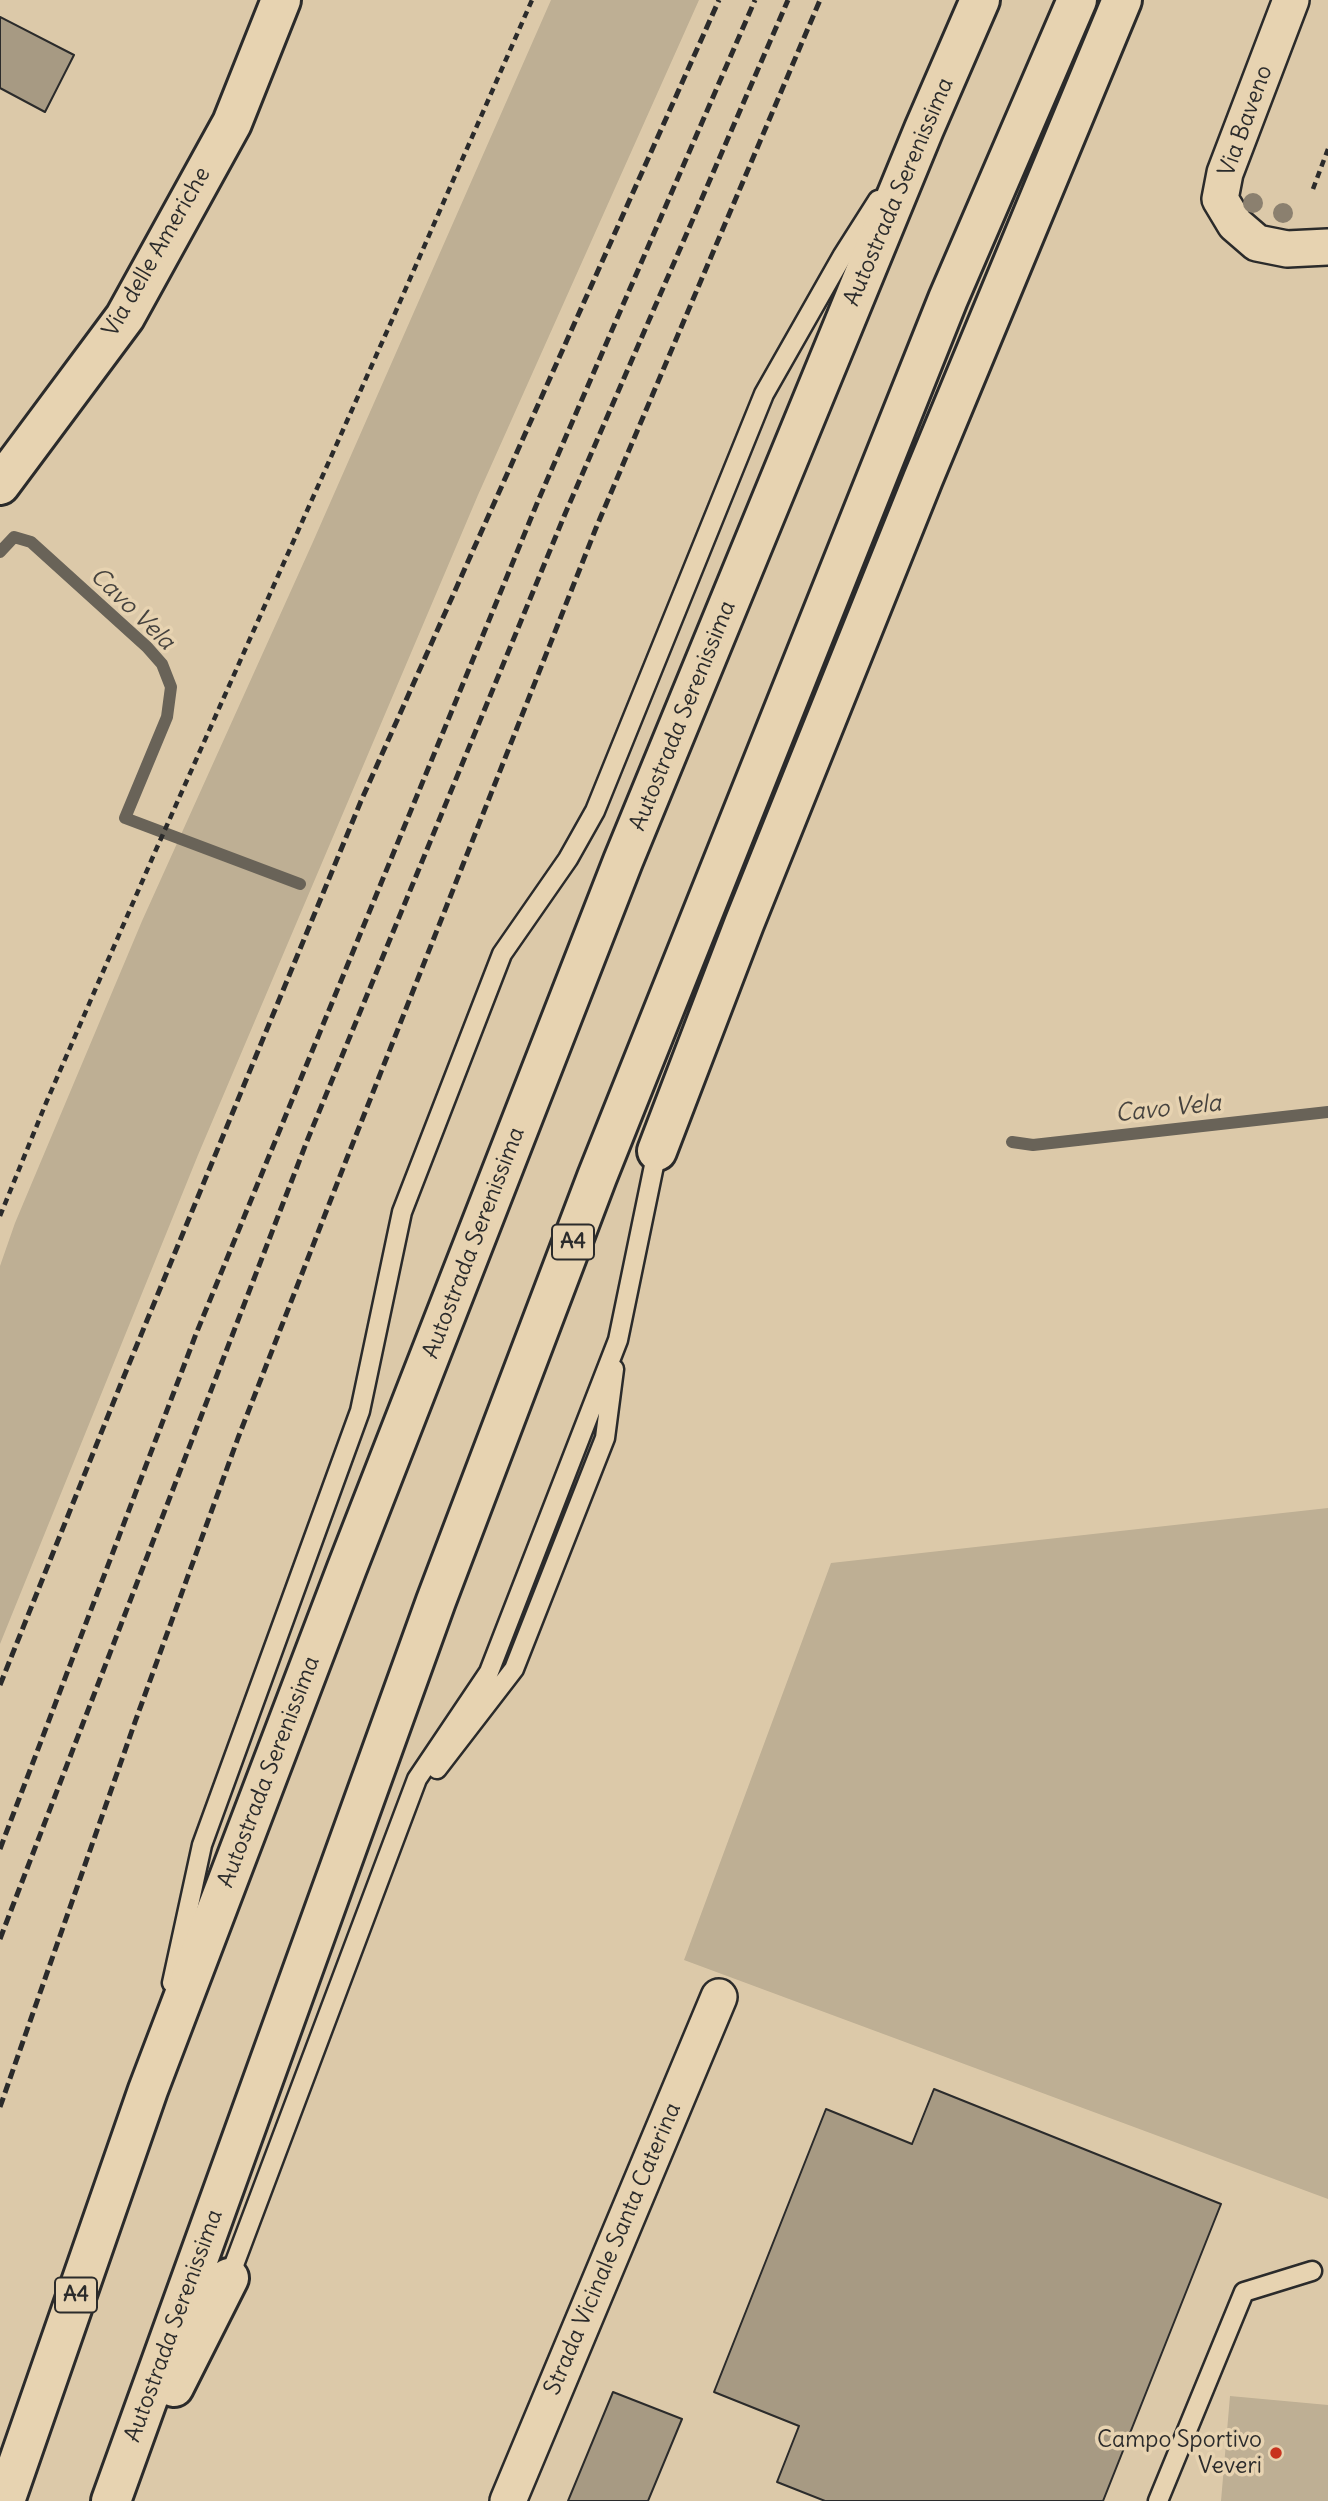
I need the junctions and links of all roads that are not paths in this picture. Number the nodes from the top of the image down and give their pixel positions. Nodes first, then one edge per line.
1 (281, 0) edge
2 (980, 0) edge
3 (1077, 0) edge
4 (1122, 0) edge
5 (1291, 0) edge
6 (924, 130) junction
7 (1328, 247) edge
8 (0, 485) edge
9 (657, 1151) joint
10 (719, 1997) dead end
11 (148, 2090) junction
12 (1312, 2271) dead end
13 (229, 2278) joint
14 (5, 2501) edge
15 (114, 2501) edge
16 (508, 2501) edge
17 (1158, 2501) edge

1 - 8 main road, Via delle Americhe
2 - 6 main road, Autostrada Serenissima / A4
3 - 15 main road, Autostrada Serenissima / A4
4 - 9 main road
5 - 7 street, Via Baveno
6 - 11 main road, Autostrada Serenissima / A4
6 - 11 lane
9 - 13 lane
10 - 16 street, Strada Vicinale Santa Caterina
11 - 14 main road, Autostrada Serenissima / A4
12 - 17 lane
13 - 15 main road

